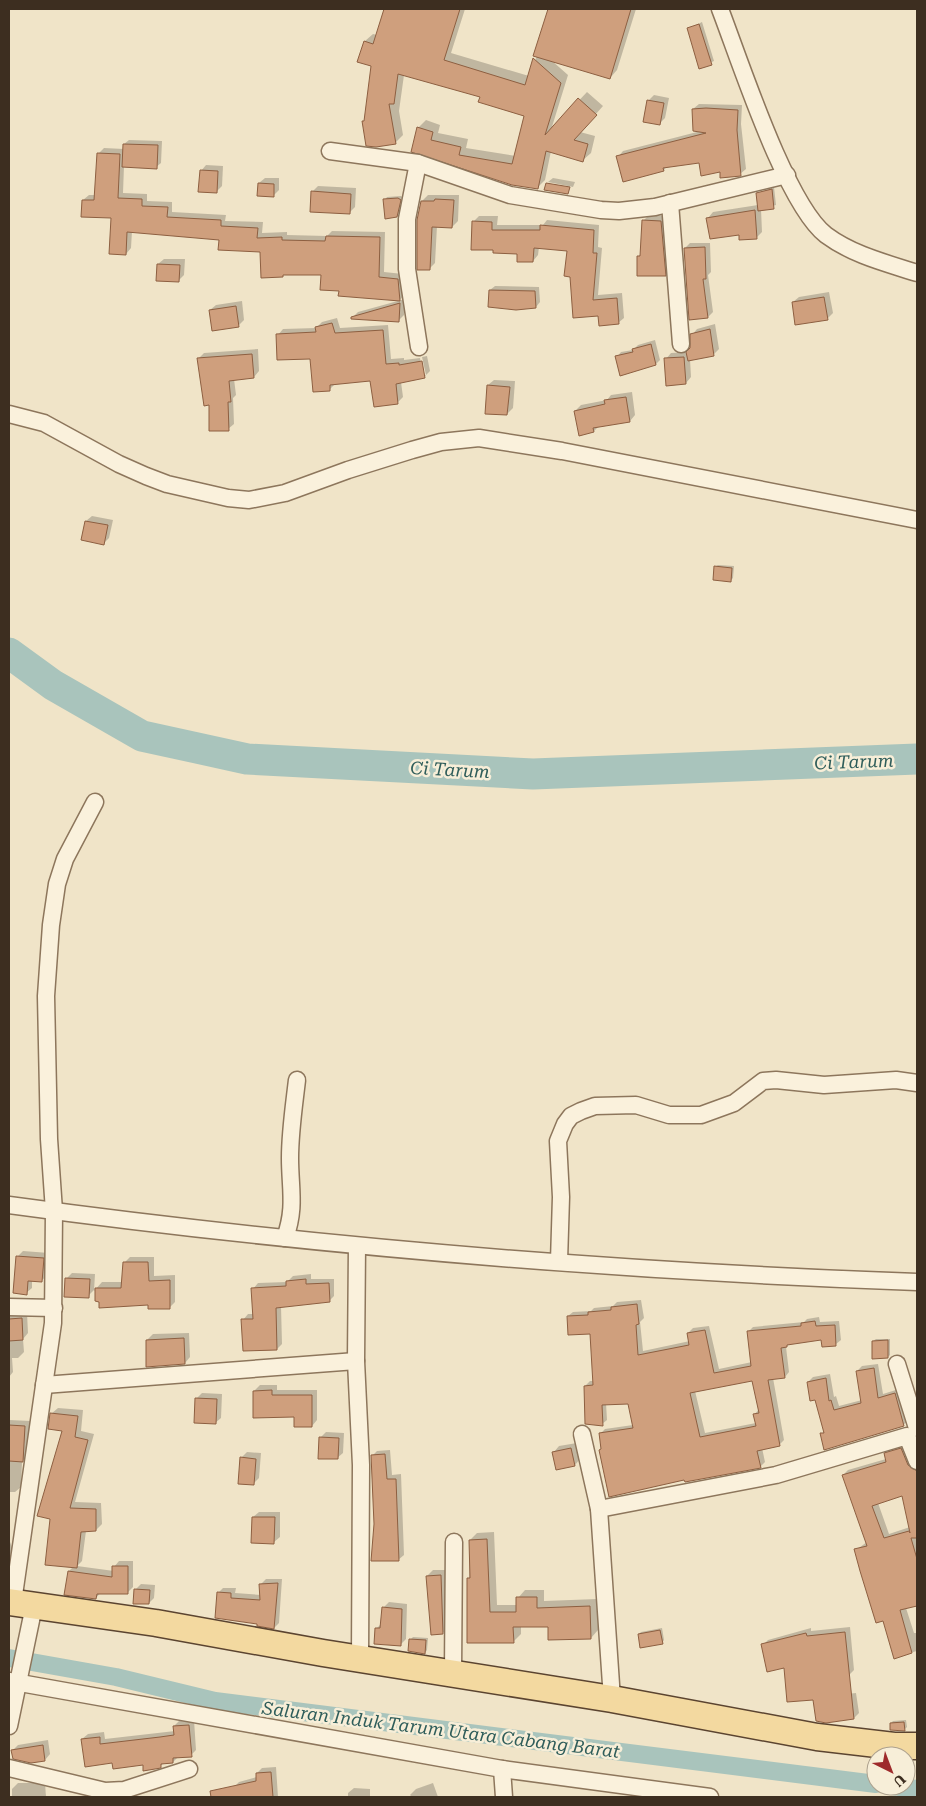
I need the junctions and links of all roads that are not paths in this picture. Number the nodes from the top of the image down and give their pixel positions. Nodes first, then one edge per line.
1 (720, 9) edge
2 (330, 151) dead end
3 (418, 163) junction
4 (787, 175) junction
5 (670, 204) junction
6 (917, 273) edge
7 (681, 344) dead end
8 (419, 347) dead end
9 (9, 414) edge
10 (917, 520) edge
11 (95, 802) dead end
12 (297, 1080) dead end
13 (917, 1083) edge
14 (9, 1205) edge
15 (54, 1212) junction
16 (285, 1238) junction
17 (357, 1246) junction
18 (559, 1261) junction
19 (917, 1282) edge
20 (9, 1308) edge
21 (54, 1308) junction
22 (356, 1361) junction
23 (897, 1364) dead end
24 (44, 1385) junction
25 (914, 1432) edge
26 (582, 1434) dead end
27 (917, 1461) edge
28 (599, 1509) junction
29 (454, 1542) dead end
30 (22, 1608) edge
31 (360, 1659) junction
32 (453, 1672) junction
33 (17, 1678) edge
34 (612, 1699) junction
35 (9, 1726) edge
36 (917, 1746) edge
37 (9, 1768) edge
38 (189, 1769) dead end
39 (502, 1769) junction
40 (504, 1797) edge
41 (710, 1797) edge

1 - 4 street
2 - 3 street
3 - 5 street
3 - 8 street
4 - 5 street
4 - 6 street
5 - 7 street
9 - 10 street
11 - 15 street
12 - 16 street
13 - 18 street
14 - 15 street
15 - 16 street
15 - 21 street
16 - 17 street
17 - 18 street
17 - 22 street
18 - 19 street
20 - 21 street
21 - 24 street
22 - 24 street
22 - 31 street
23 - 25 street
24 - 30 street
25 - 27 street
25 - 28 street
26 - 28 street
28 - 34 street
29 - 32 street
30 - 31 main road
30 - 33 street
31 - 32 main road
32 - 34 main road
33 - 35 street
33 - 39 street
34 - 36 main road
37 - 38 street
39 - 40 street
39 - 41 street

